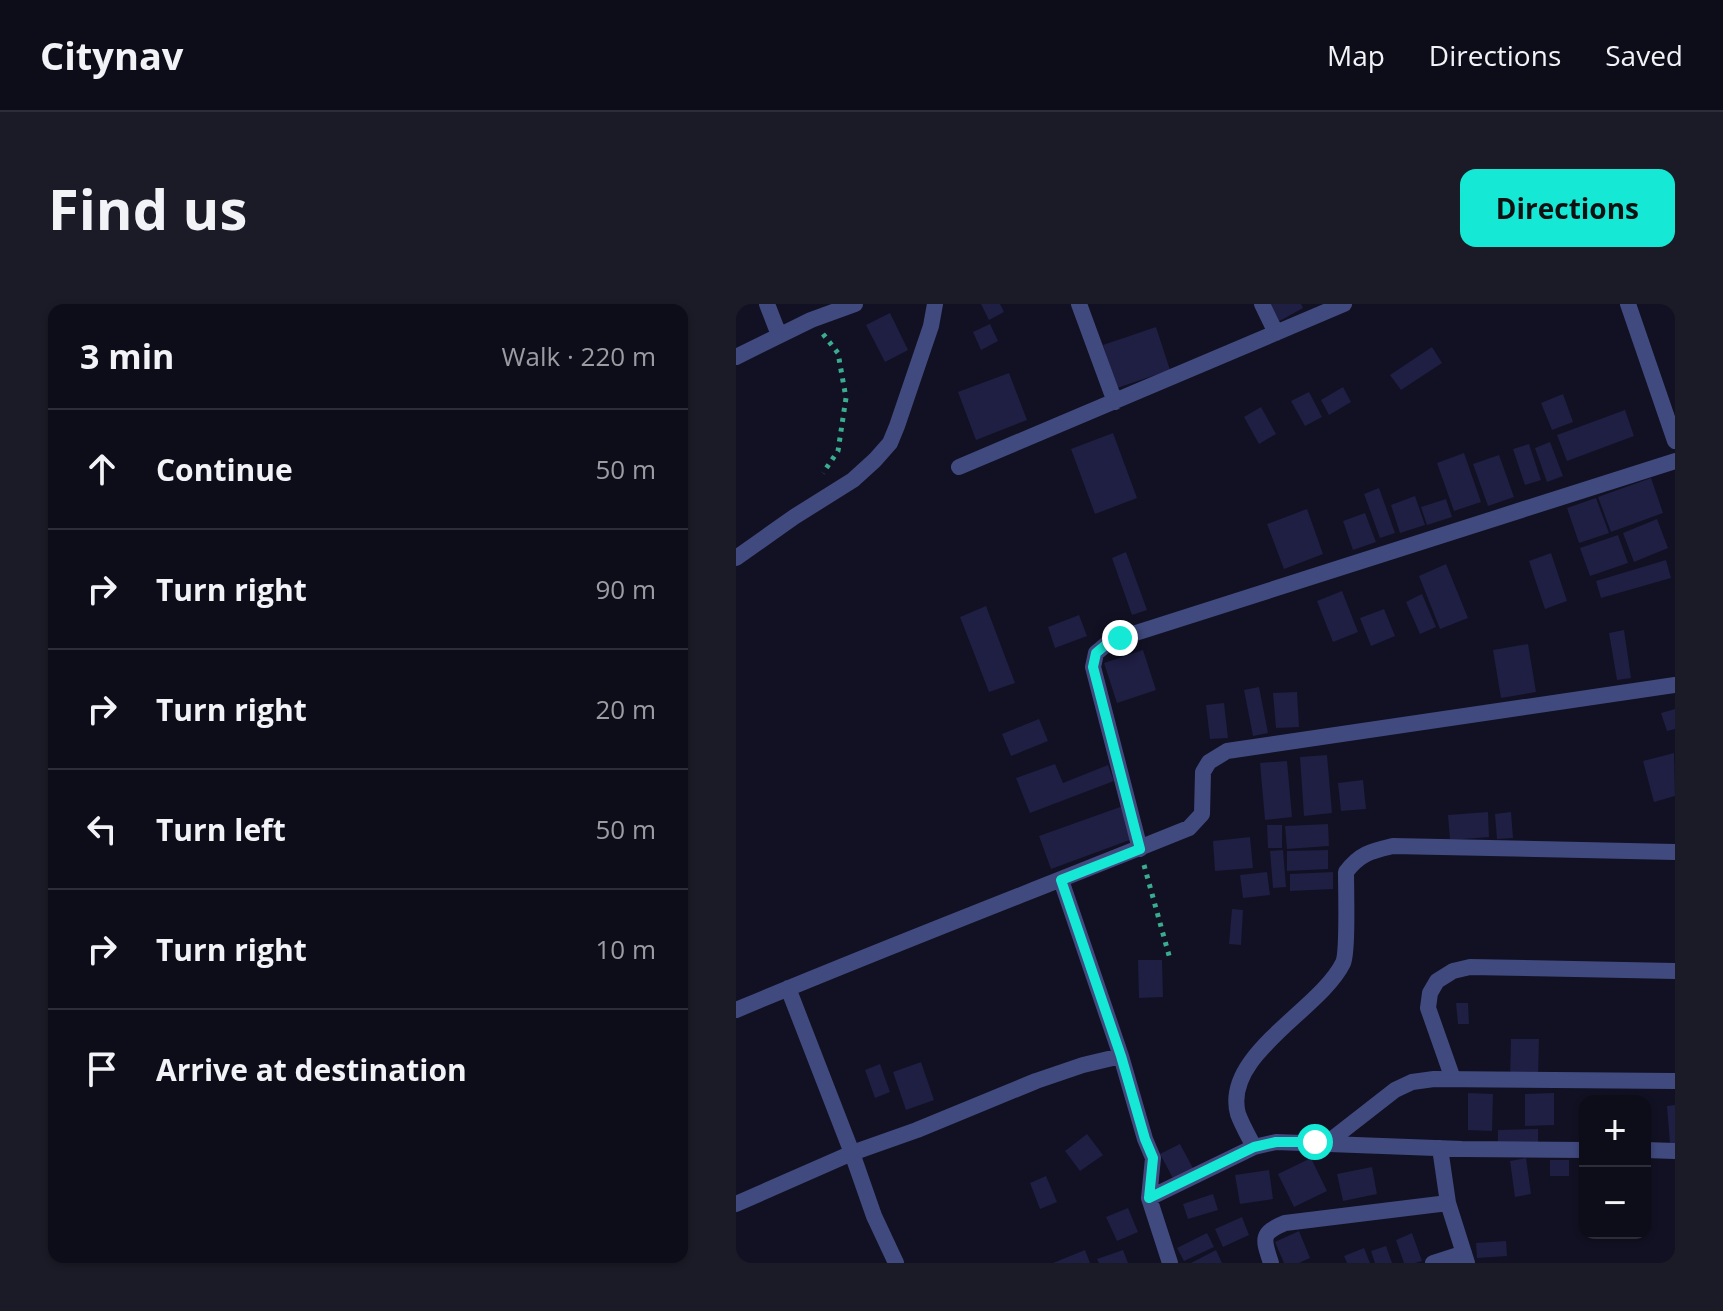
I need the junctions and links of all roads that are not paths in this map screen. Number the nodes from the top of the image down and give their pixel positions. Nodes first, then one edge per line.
1 (767, 304) edge
2 (855, 304) edge
3 (935, 304) edge
4 (1079, 304) edge
5 (1262, 304) edge
6 (1344, 304) edge
7 (1628, 304) edge
8 (1276, 333) junction
9 (779, 335) junction
10 (736, 357) edge
11 (1115, 402) junction
12 (1675, 441) edge
13 (1675, 461) edge
14 (959, 467) dead end
15 (736, 558) edge
16 (1675, 685) edge
17 (1140, 849) junction
18 (1675, 852) edge
19 (1061, 880) junction
20 (1675, 971) edge
21 (788, 988) junction
22 (736, 1010) edge
23 (1121, 1056) junction
24 (1453, 1079) junction
25 (1675, 1081) edge
26 (1327, 1143) junction
27 (1254, 1147) junction
28 (1440, 1148) junction
29 (1579, 1150) edge
30 (1651, 1150) edge
31 (1675, 1151) edge
32 (852, 1153) junction
33 (1149, 1198) junction
34 (1448, 1203) junction
35 (736, 1204) edge
36 (1465, 1258) edge
37 (896, 1263) edge
38 (1170, 1263) edge
39 (1271, 1263) edge
40 (1433, 1263) edge

1 - 9 street
2 - 9 street
3 - 15 street
4 - 11 street
5 - 8 street
6 - 8 street
7 - 12 street
8 - 11 street
9 - 10 street
11 - 14 street
13 - 17 street
16 - 17 street
17 - 19 street
18 - 27 street
19 - 21 street
19 - 23 street
20 - 24 street
21 - 22 street
21 - 32 street
23 - 32 street
23 - 33 street
24 - 25 street
24 - 26 street
26 - 27 street
26 - 28 street
27 - 33 street
28 - 29 street
28 - 34 street
30 - 31 street
32 - 35 street
32 - 37 street
33 - 38 street
34 - 36 street
34 - 39 street
36 - 40 street

